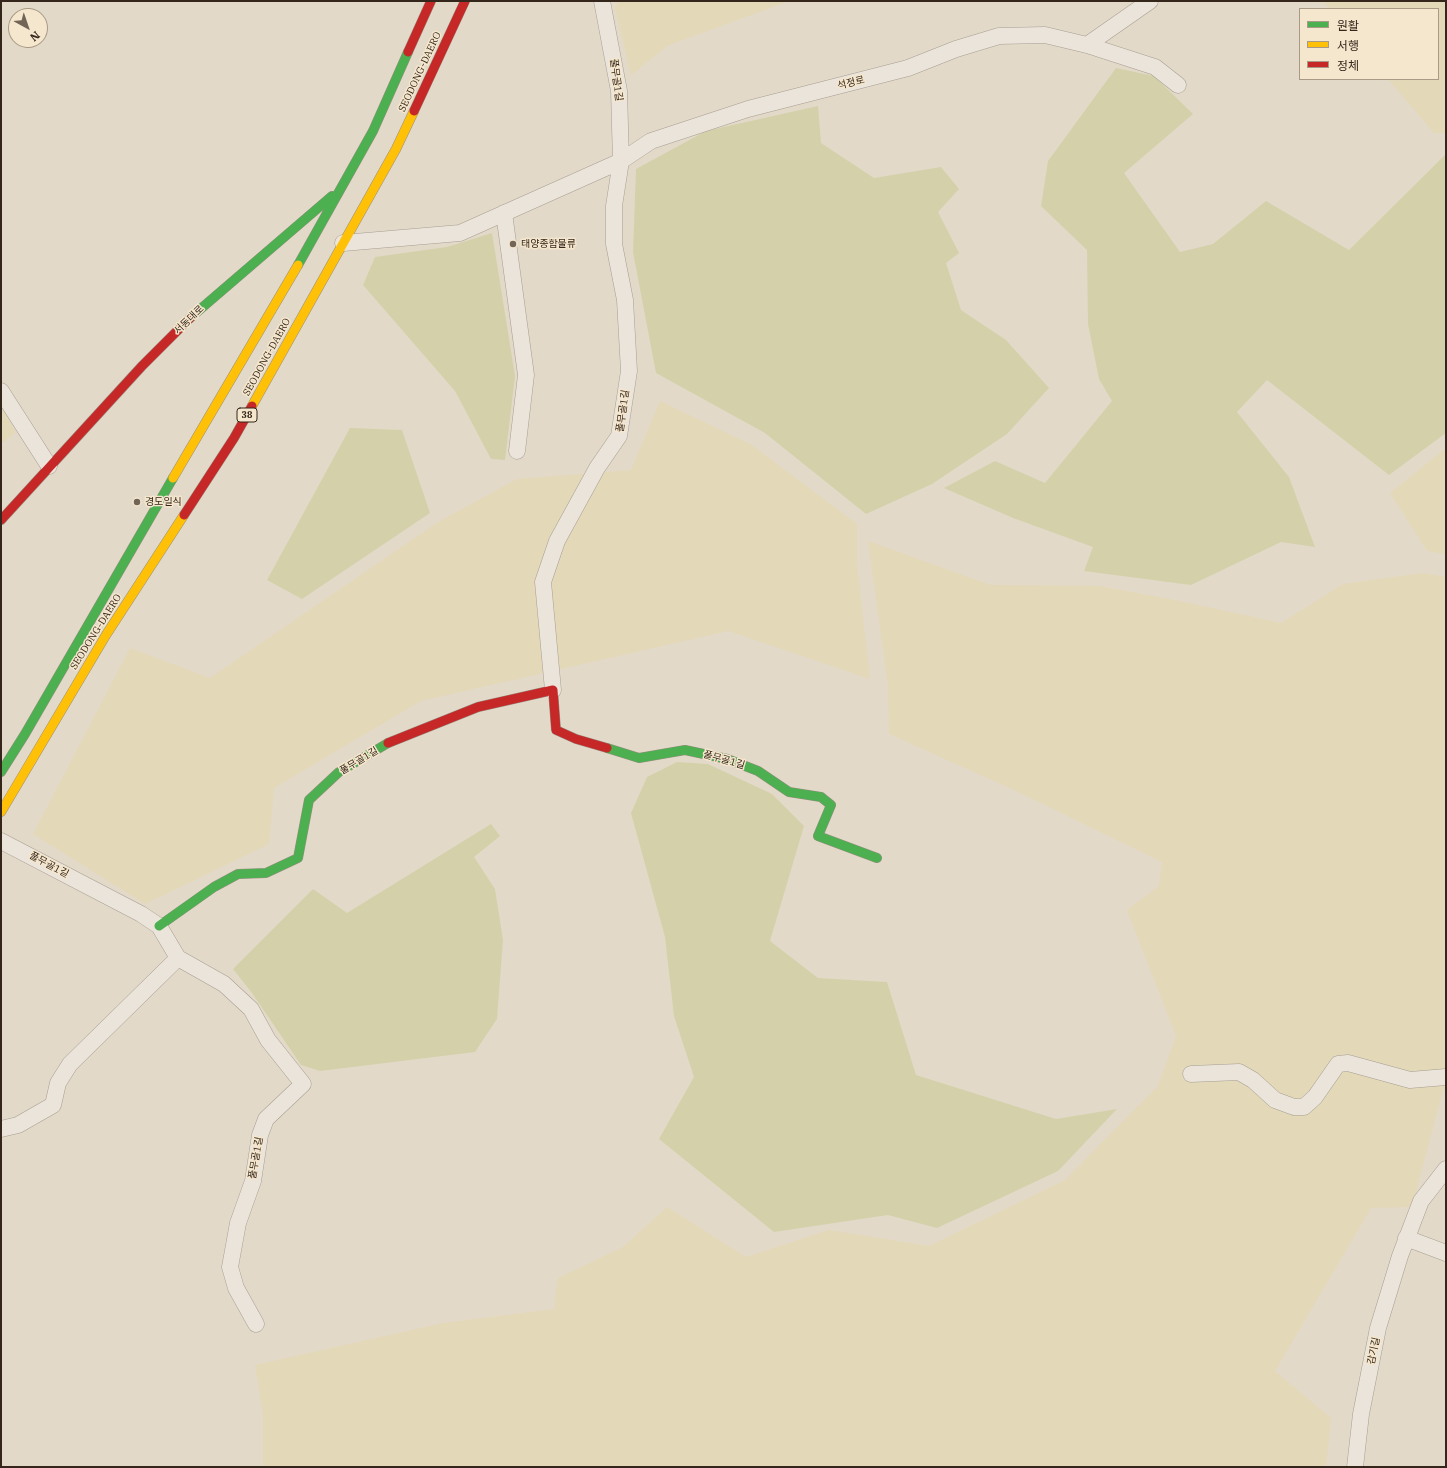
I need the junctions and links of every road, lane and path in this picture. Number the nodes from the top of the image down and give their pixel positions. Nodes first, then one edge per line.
1 (430, 1) edge
2 (465, 1) edge
3 (602, 1) edge
4 (1150, 1) edge
5 (1087, 45) junction
6 (1178, 86) dead end
7 (621, 161) junction
8 (342, 188) junction
9 (504, 213) junction
10 (343, 243) junction
11 (1, 391) edge
12 (517, 451) dead end
13 (49, 466) junction
14 (1, 520) edge
15 (553, 690) junction
16 (1, 772) edge
17 (1, 812) edge
18 (1, 840) edge
19 (877, 858) dead end
20 (159, 926) junction
21 (178, 958) junction
22 (1191, 1074) dead end
23 (1446, 1077) edge
24 (1, 1129) edge
25 (1446, 1169) edge
26 (1406, 1238) junction
27 (1446, 1253) edge
28 (256, 1324) dead end
29 (1355, 1467) edge

1 - 8 main road, SEODONG-DAERO
2 - 10 main road, SEODONG-DAERO / 38
3 - 7 street, 풀무골1길
4 - 5 street
5 - 6 street, 석정로
5 - 7 street, 석정로
7 - 9 street
7 - 15 street, 풀무골1길
8 - 13 main road, 서동대로
8 - 16 main road, SEODONG-DAERO
9 - 10 street
9 - 12 street
10 - 17 main road, SEODONG-DAERO / 38
11 - 13 street
13 - 14 main road, 서동대로
15 - 19 main road, 풀무골1길
15 - 20 main road, 풀무골1길
18 - 20 street, 풀무골1길
20 - 21 street, 풀무골1길
21 - 24 street
21 - 28 street, 풀무골1길
22 - 23 street
25 - 26 street, 감기길
26 - 27 street
26 - 29 street, 감기길

